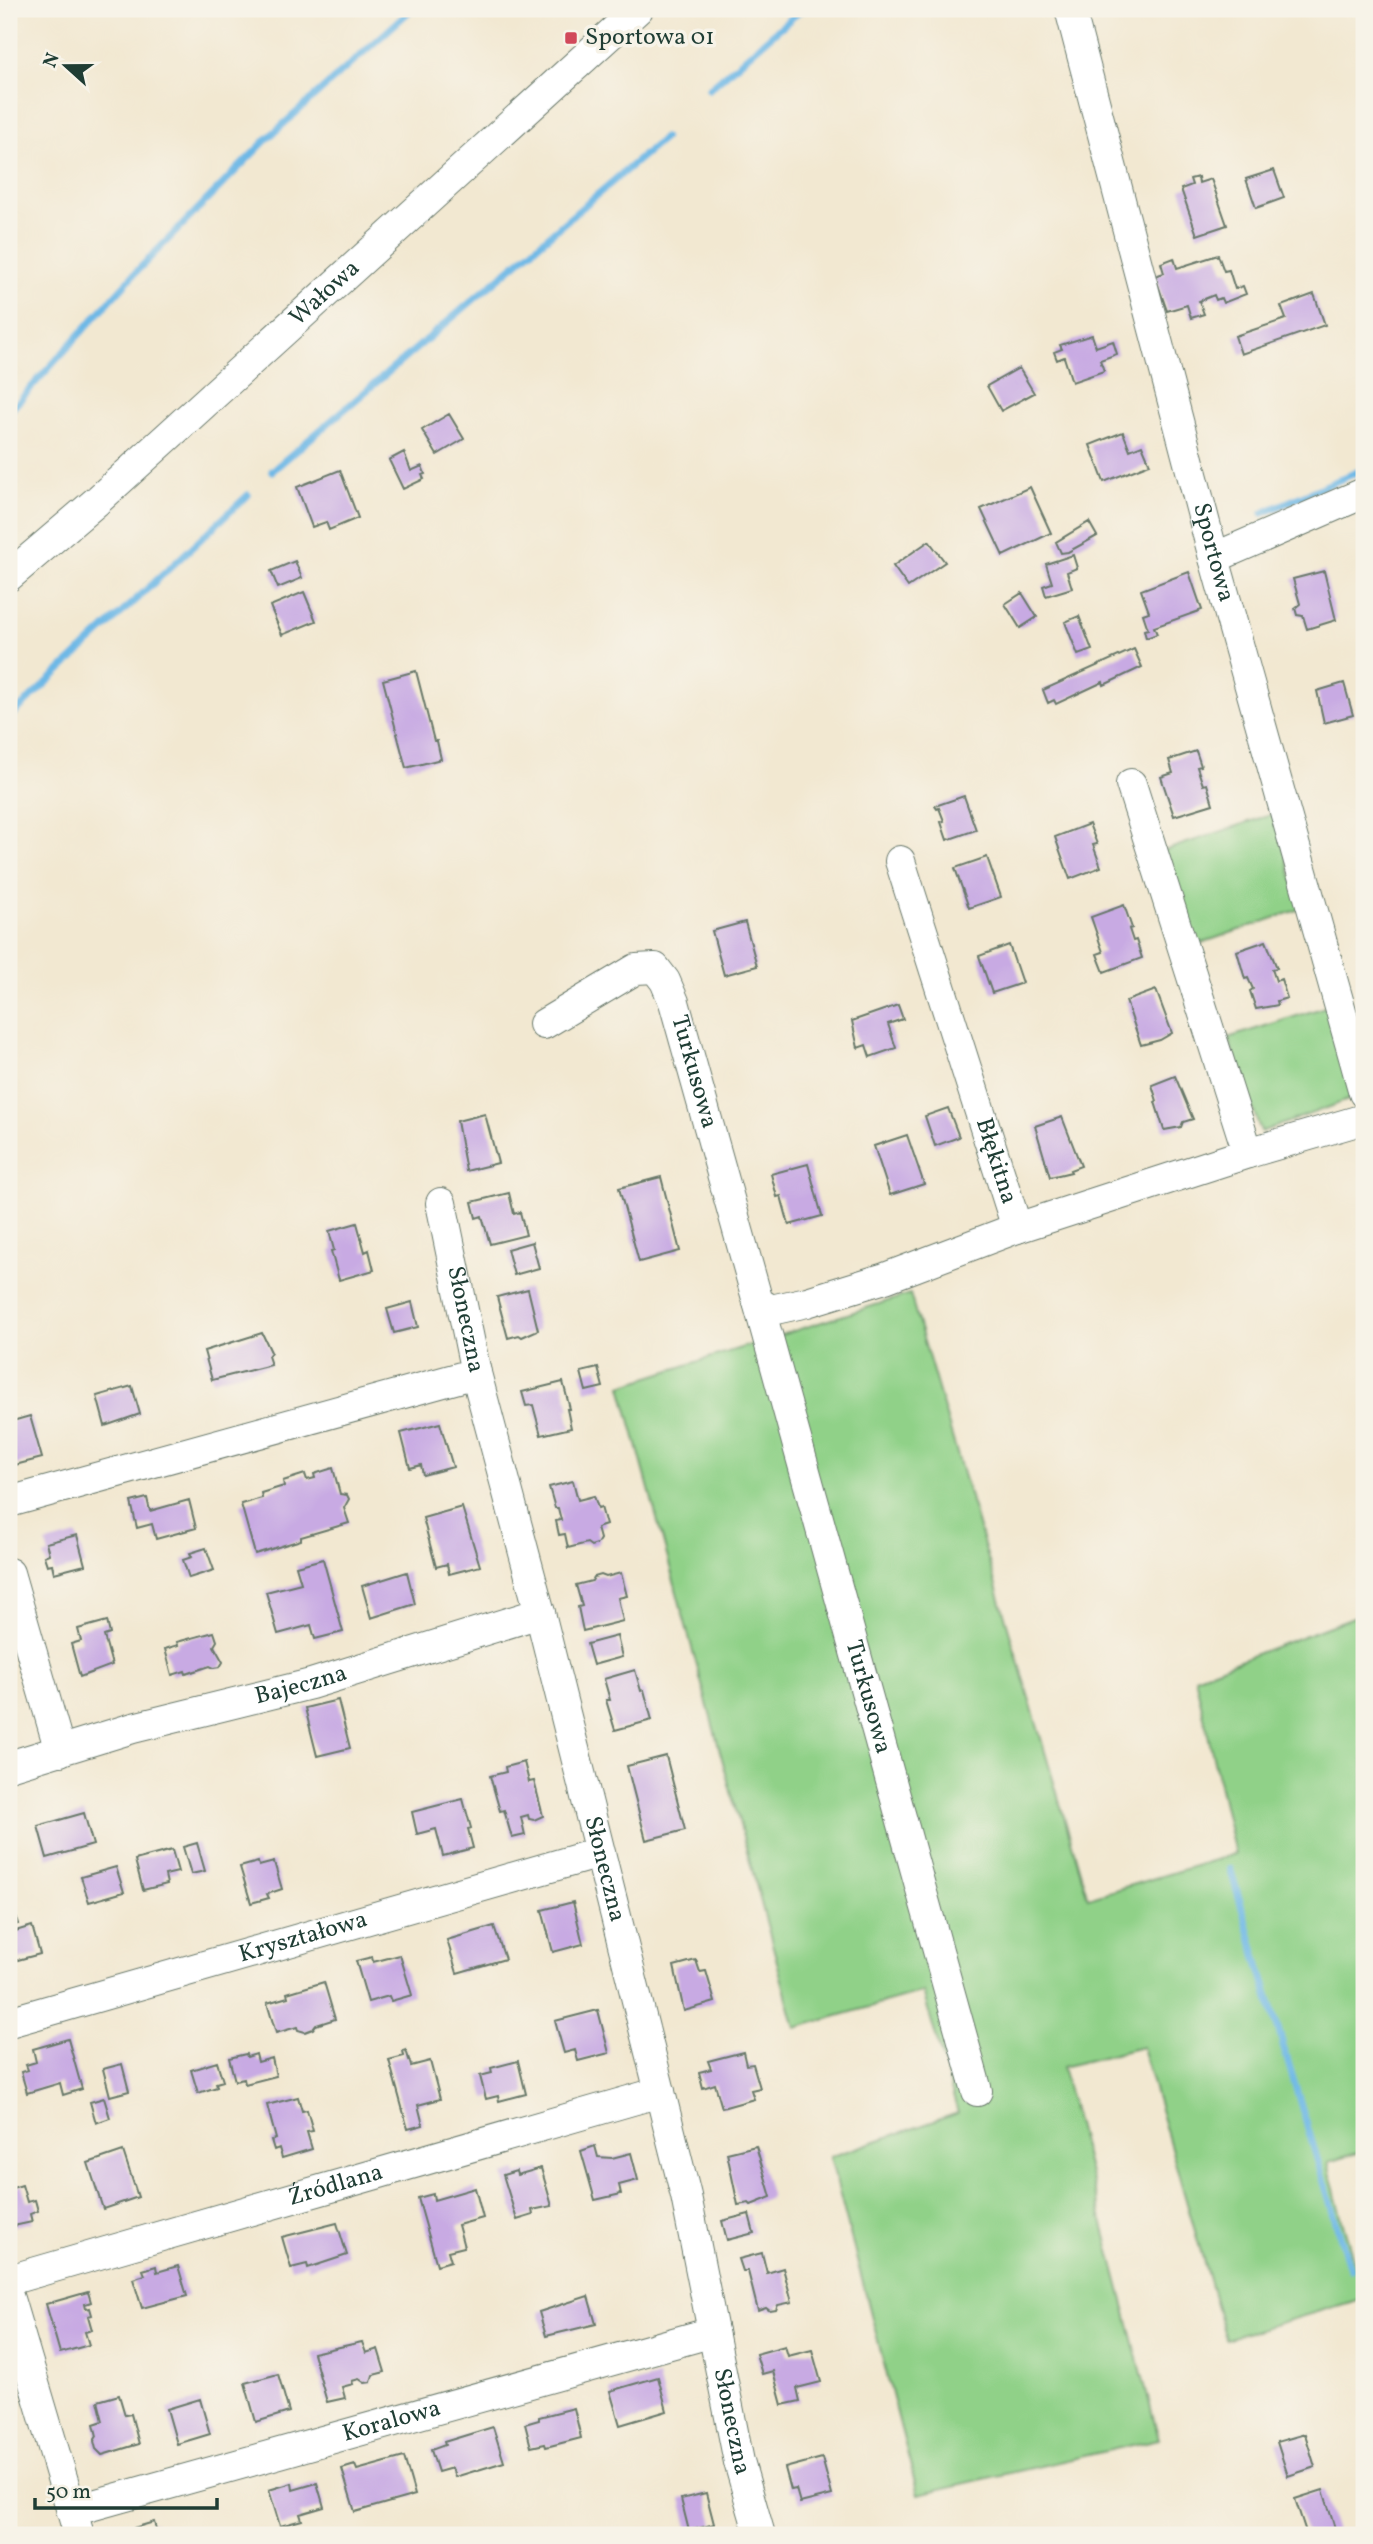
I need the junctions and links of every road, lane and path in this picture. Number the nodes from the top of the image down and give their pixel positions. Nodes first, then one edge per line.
1 (638, 9) edge
2 (1070, 9) edge
3 (1364, 493) edge
4 (1214, 558) junction
5 (9, 576) edge
6 (1130, 784) dead end
7 (900, 861) dead end
8 (544, 1024) dead end
9 (1364, 1093) edge
10 (1364, 1119) edge
11 (1248, 1153) junction
12 (441, 1203) dead end
13 (1017, 1228) junction
14 (758, 1302) junction
15 (476, 1373) junction
16 (9, 1502) edge
17 (9, 1573) edge
18 (540, 1613) junction
19 (60, 1751) junction
20 (9, 1766) edge
21 (599, 1853) junction
22 (9, 2022) edge
23 (977, 2091) dead end
24 (660, 2092) junction
25 (9, 2280) edge
26 (9, 2299) edge
27 (713, 2332) junction
28 (75, 2523) edge
29 (760, 2535) edge

1 - 5 street, Wałowa
2 - 4 street, Sportowa
3 - 4 street
4 - 9 street, Sportowa
6 - 11 street
7 - 13 street, Błękitna
8 - 14 street, Turkusowa
10 - 11 street, Błękitna
11 - 13 street, Błękitna
12 - 15 street, Słoneczna
13 - 14 street
14 - 23 street, Turkusowa
15 - 16 street
15 - 18 street, Słoneczna
17 - 19 street
18 - 19 street, Bajeczna
18 - 21 street, Słoneczna
19 - 20 street, Bajeczna
21 - 22 street, Kryształowa
21 - 24 street, Słoneczna
24 - 25 street, Źródlana
24 - 27 street, Słoneczna
26 - 28 street
27 - 28 street, Koralowa
27 - 29 street, Słoneczna

